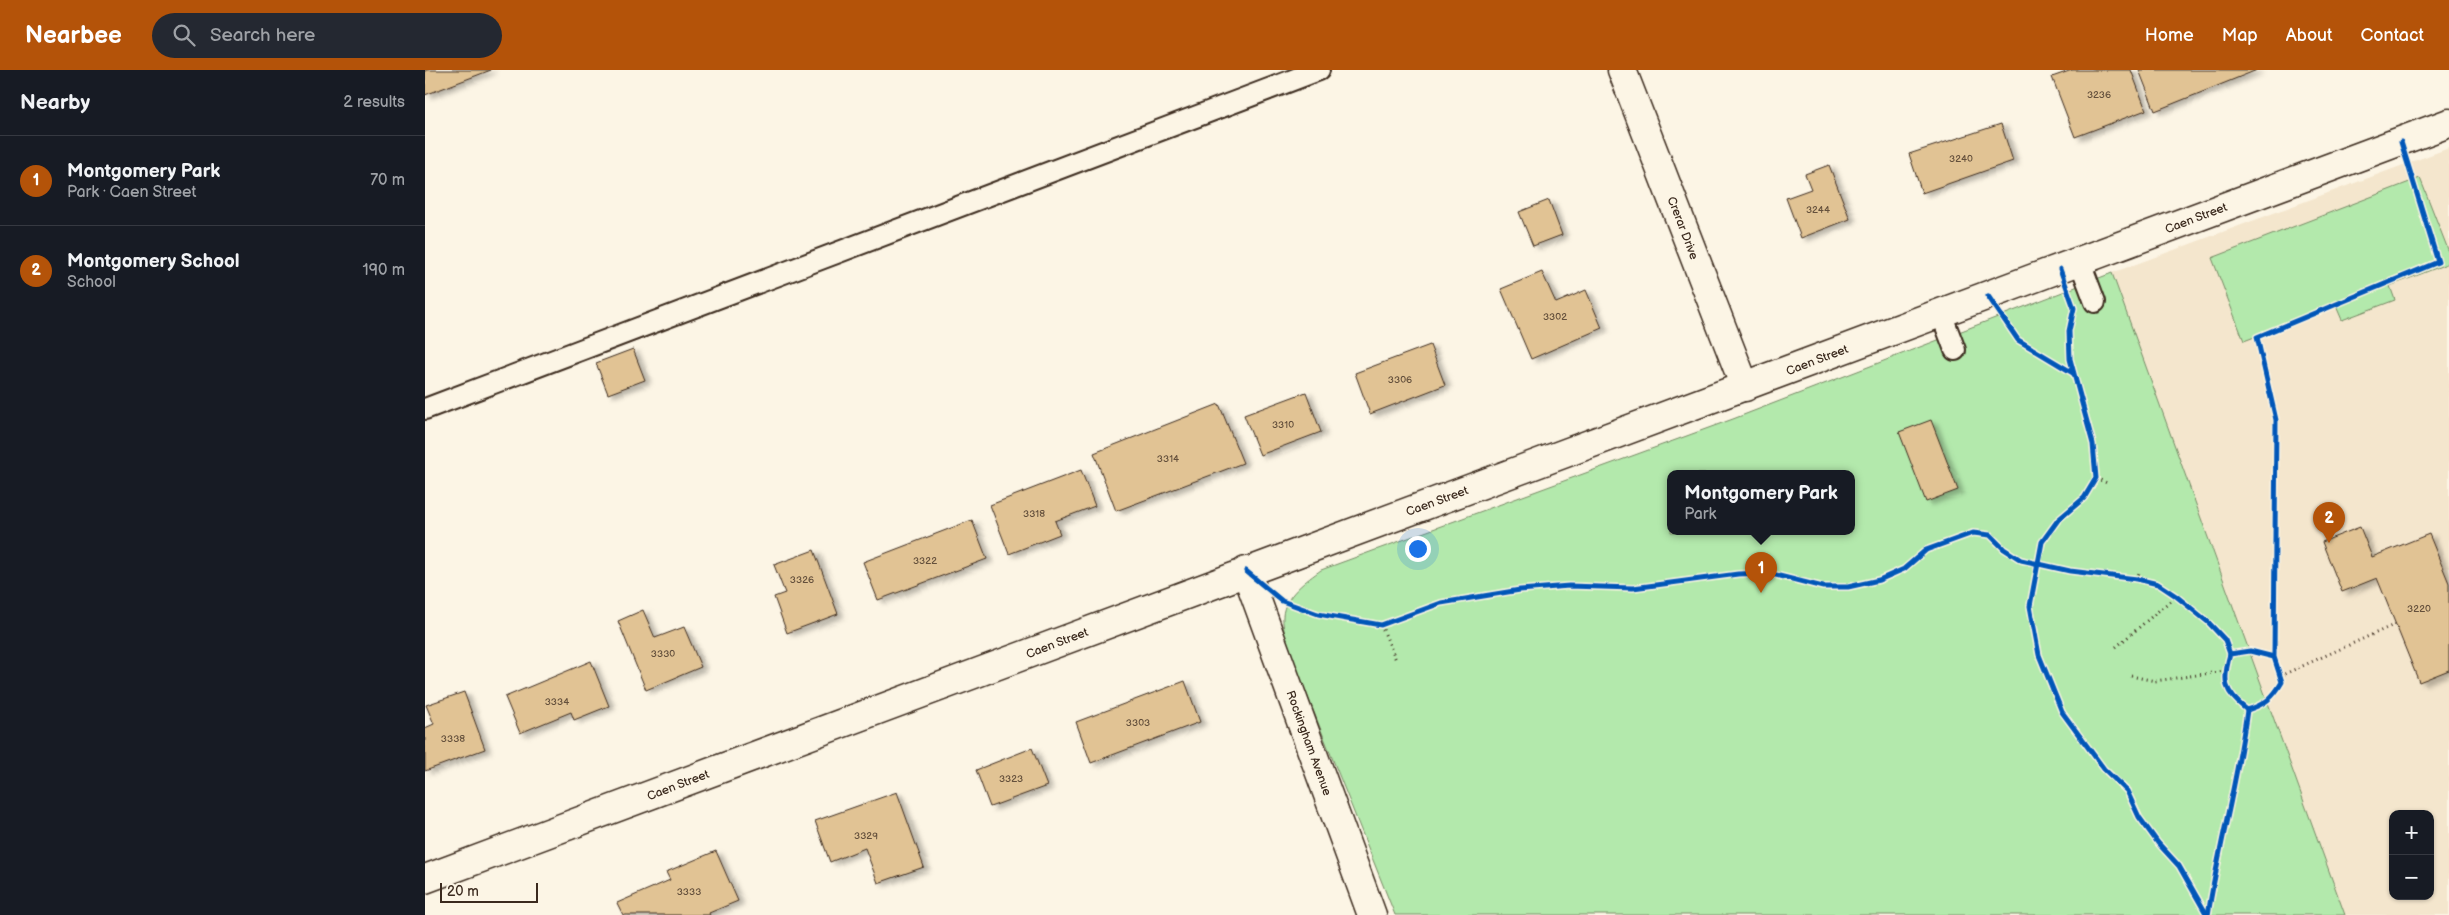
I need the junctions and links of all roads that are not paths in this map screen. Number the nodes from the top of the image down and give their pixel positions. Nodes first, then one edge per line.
1 (1319, 70) edge
2 (1622, 70) edge
3 (2449, 124) edge
4 (2080, 262) junction
5 (2095, 302) dead end
6 (1941, 313) junction
7 (1955, 350) dead end
8 (1745, 387) junction
9 (425, 409) edge
10 (1247, 571) junction
11 (425, 879) edge
12 (1366, 913) edge

1 - 9 lane
2 - 8 street, Crerar Drive
3 - 4 street, Caen Street
4 - 5 lane
4 - 6 street, Caen Street
6 - 7 lane
6 - 8 street, Caen Street
8 - 10 street, Caen Street
10 - 11 street, Caen Street
10 - 12 street, Rockingham Avenue

